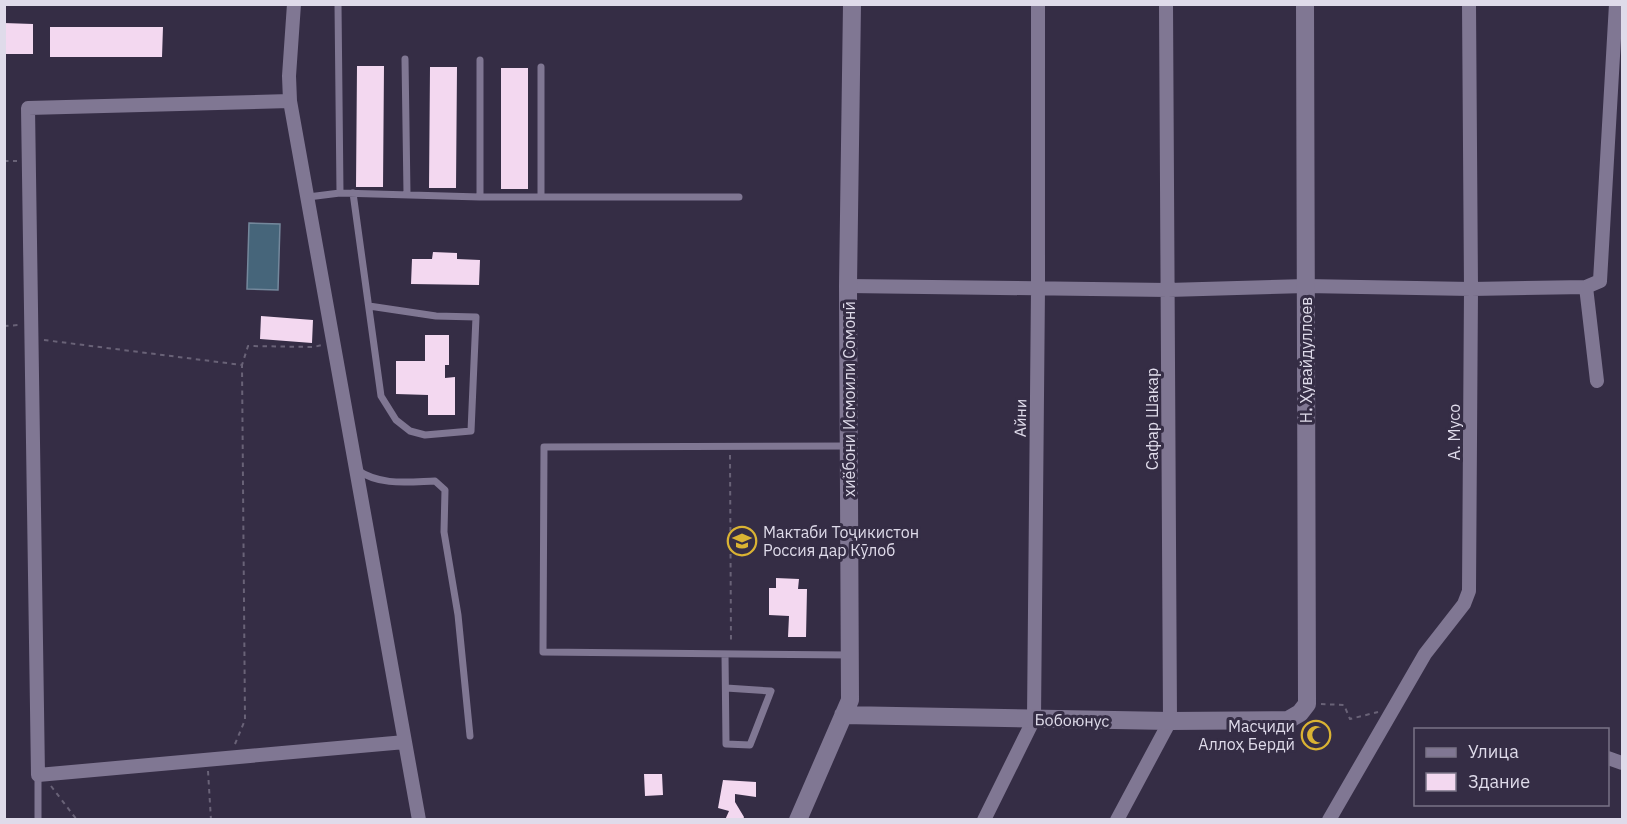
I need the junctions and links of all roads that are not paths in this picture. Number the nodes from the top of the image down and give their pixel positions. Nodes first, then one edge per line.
1 (294, 4) edge
2 (338, 4) edge
3 (852, 4) edge
4 (1038, 4) edge
5 (1166, 4) edge
6 (1305, 4) edge
7 (1469, 4) edge
8 (1616, 4) edge
9 (405, 59) dead end
10 (480, 60) dead end
11 (540, 68) dead end
12 (290, 100) junction
13 (340, 192) junction
14 (353, 193) junction
15 (407, 194) junction
16 (480, 196) junction
17 (541, 196) junction
18 (308, 197) junction
19 (739, 197) dead end
20 (848, 286) junction
21 (1306, 286) junction
22 (1586, 287) junction
23 (1038, 288) junction
24 (1471, 289) junction
25 (1168, 290) junction
26 (369, 306) junction
27 (1597, 381) dead end
28 (849, 446) junction
29 (355, 469) junction
30 (728, 654) junction
31 (850, 655) junction
32 (726, 688) junction
33 (1303, 709) joint
34 (843, 715) junction
35 (1034, 719) junction
36 (1170, 721) junction
37 (470, 736) dead end
38 (405, 742) junction
39 (40, 775) junction
40 (38, 819) edge
41 (419, 819) edge
42 (798, 819) edge
43 (984, 819) edge
44 (1117, 819) edge
45 (1329, 819) edge

1 - 12 street
2 - 13 lane
3 - 20 street, хиёбони Исмоили Сомонӣ
4 - 23 street, Айни
5 - 25 street, Сафар Шакар
6 - 21 street, Н. Ҳувайдуллоев
7 - 24 street, А. Мусо
8 - 22 street
9 - 15 lane
10 - 16 lane
11 - 17 lane
12 - 18 street
12 - 39 street
13 - 14 lane
13 - 18 lane
14 - 15 lane
14 - 26 lane
15 - 16 lane
16 - 17 lane
17 - 19 lane
18 - 29 street
20 - 23 street
20 - 28 street, хиёбони Исмоили Сомонӣ
21 - 24 street
21 - 25 street
21 - 33 street, Н. Ҳувайдуллоев
22 - 24 street
22 - 27 street
23 - 25 street
23 - 35 street, Айни
24 - 45 street, А. Мусо
25 - 36 street, Сафар Шакар
26 - 26 lane
28 - 30 lane
28 - 31 street, хиёбони Исмоили Сомонӣ
29 - 37 lane
29 - 38 street
30 - 31 lane
30 - 32 lane
31 - 34 street, хиёбони Исмоили Сомонӣ
32 - 32 lane
33 - 36 street, Бобоюнус
34 - 35 street, Бобоюнус
34 - 42 street, хиёбони Исмоили Сомонӣ
35 - 36 street, Бобоюнус
35 - 43 street, Айни
36 - 44 street, Сафар Шакар
38 - 39 street
38 - 41 street
39 - 40 lane

